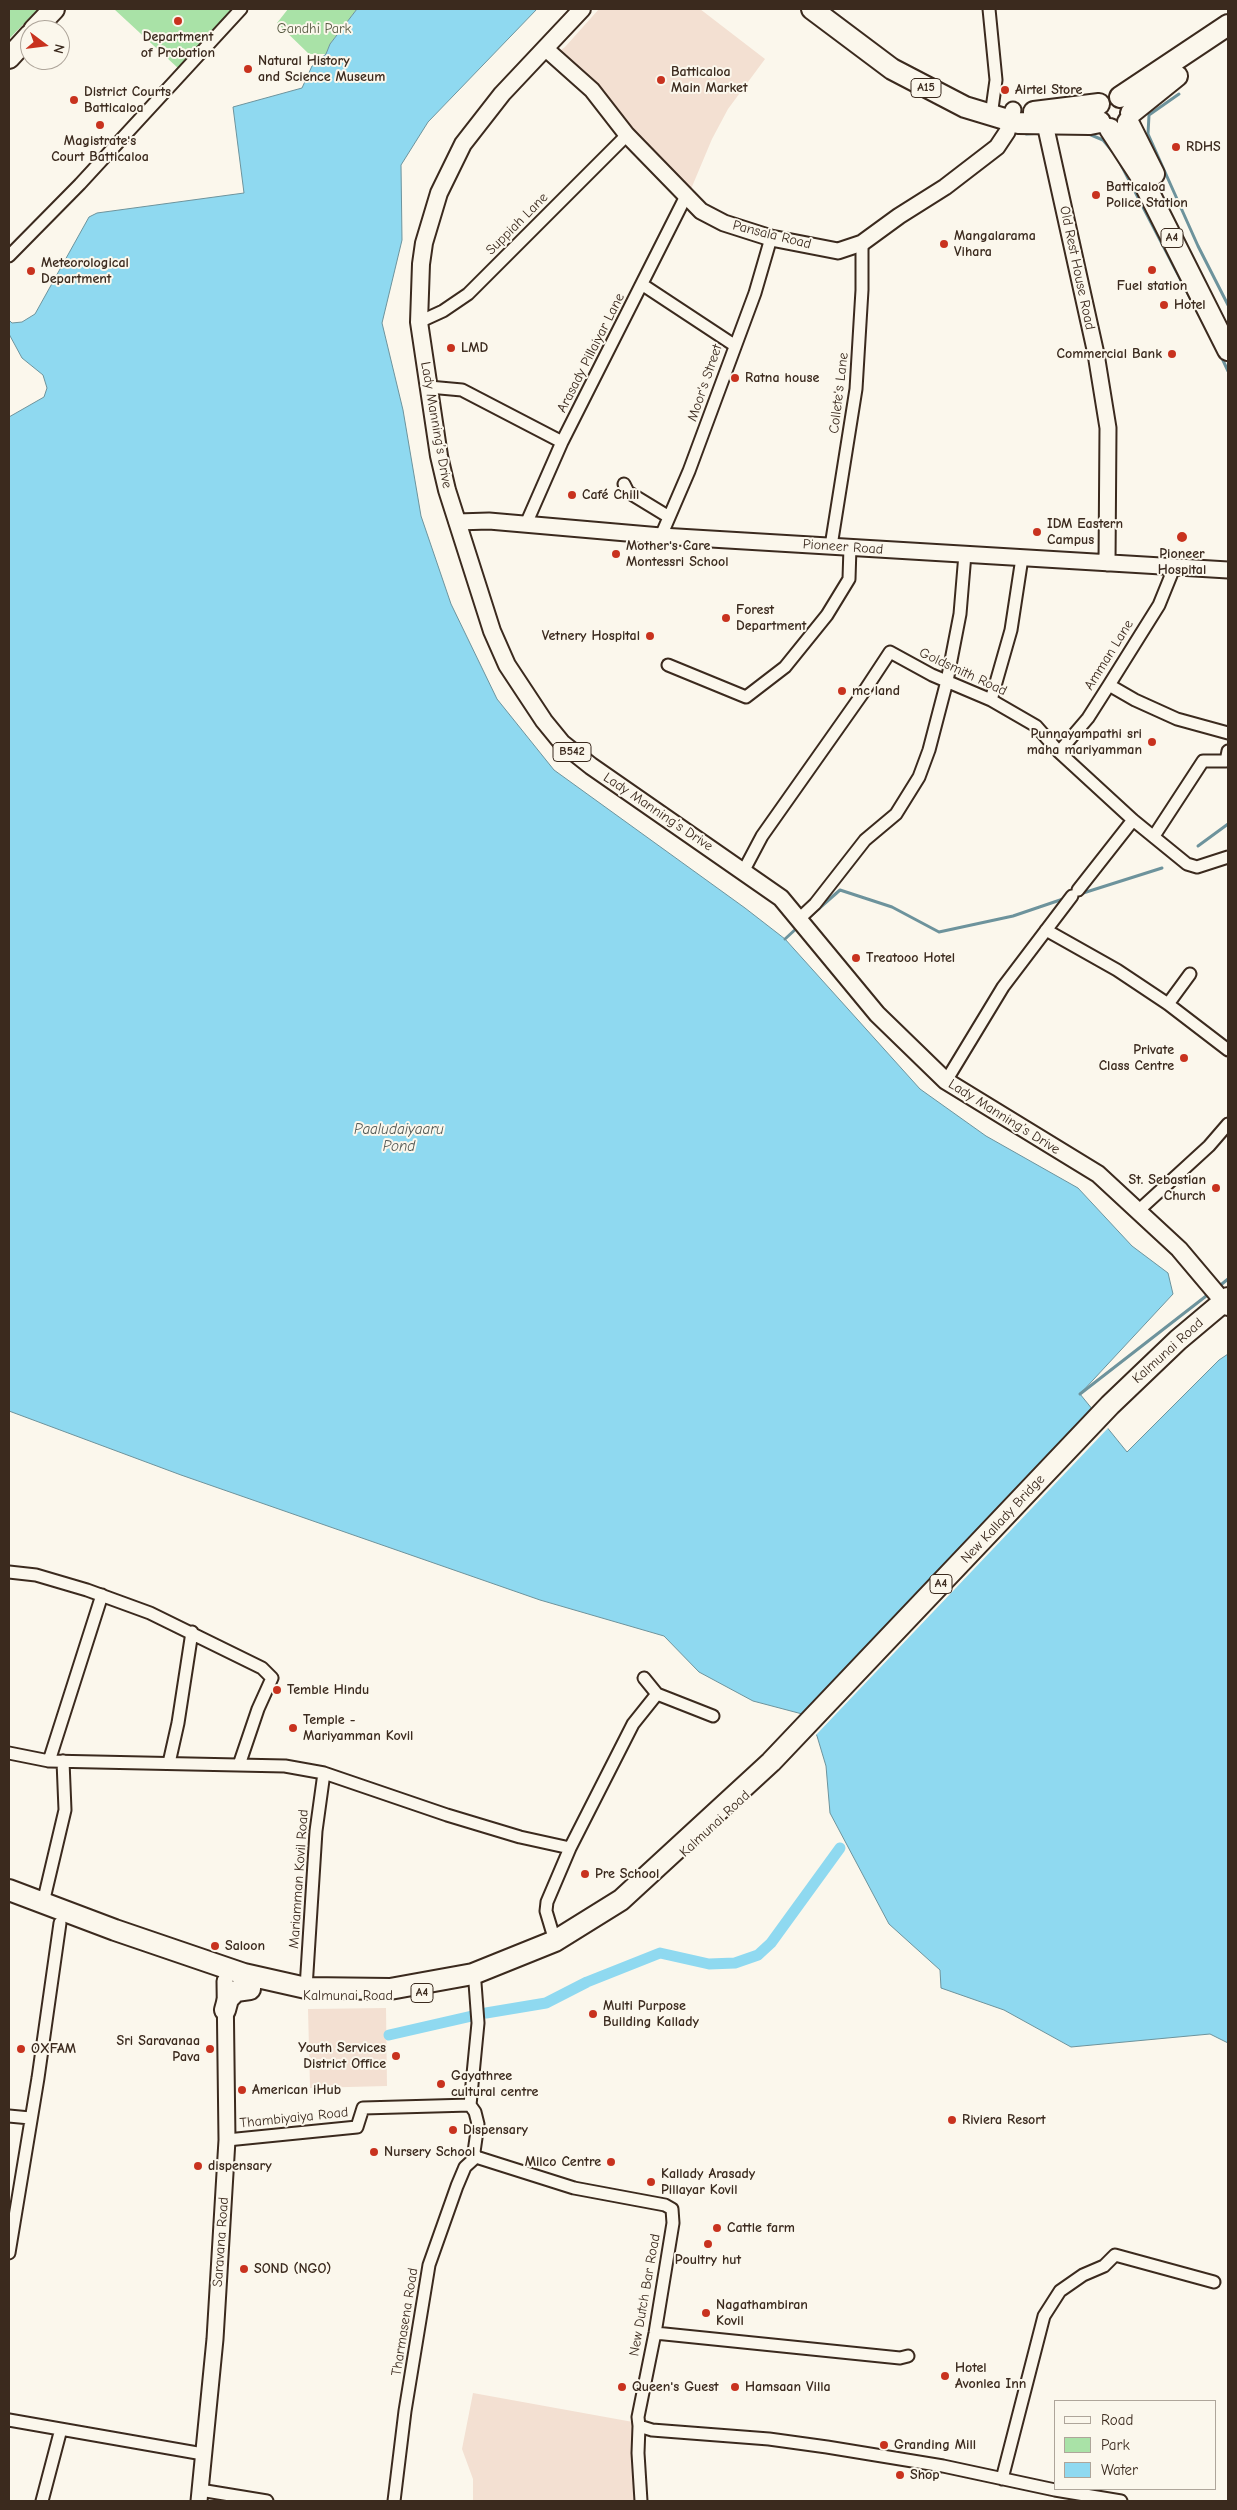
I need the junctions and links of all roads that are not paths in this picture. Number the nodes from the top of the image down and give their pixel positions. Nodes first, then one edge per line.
1 (54, 9) edge
2 (241, 9) edge
3 (582, 9) edge
4 (812, 9) edge
5 (831, 9) edge
6 (989, 9) edge
7 (44, 20) edge
8 (1228, 25) edge
9 (1228, 40) edge
10 (20, 46) edge
11 (546, 49) junction
12 (9, 58) edge
13 (1002, 113) junction
14 (1115, 114) junction
15 (1045, 124) junction
16 (628, 136) junction
17 (686, 196) junction
18 (771, 238) junction
19 (862, 243) junction
20 (9, 256) edge
21 (643, 285) junction
22 (419, 322) junction
23 (1228, 322) edge
24 (734, 345) junction
25 (1228, 350) edge
26 (429, 387) junction
27 (562, 442) junction
28 (624, 484) dead end
29 (669, 517) junction
30 (457, 522) junction
31 (526, 524) junction
32 (661, 536) junction
33 (830, 546) junction
34 (850, 547) junction
35 (965, 554) junction
36 (1022, 558) junction
37 (1107, 563) junction
38 (1174, 568) junction
39 (1228, 570) edge
40 (668, 664) dead end
41 (947, 681) junction
42 (1109, 685) junction
43 (991, 700) junction
44 (1228, 733) edge
45 (1228, 751) edge
46 (1059, 752) junction
47 (1133, 820) junction
48 (1154, 836) junction
49 (1228, 857) edge
50 (744, 870) junction
51 (799, 919) junction
52 (1046, 930) junction
53 (1190, 974) dead end
54 (1168, 1004) junction
55 (1228, 1050) edge
56 (946, 1082) junction
57 (1228, 1124) edge
58 (1138, 1211) junction
59 (1224, 1306) edge
60 (1113, 1407) joint
61 (9, 1572) edge
62 (102, 1595) junction
63 (192, 1632) junction
64 (644, 1678) dead end
65 (657, 1694) junction
66 (713, 1716) dead end
67 (9, 1753) edge
68 (49, 1761) junction
69 (63, 1761) junction
70 (169, 1763) junction
71 (239, 1765) junction
72 (774, 1765) junction
73 (324, 1773) junction
74 (570, 1848) junction
75 (9, 1890) edge
76 (44, 1903) junction
77 (9, 1904) edge
78 (60, 1923) junction
79 (555, 1941) junction
80 (474, 1979) junction
81 (225, 1981) junction
82 (306, 1988) junction
83 (250, 1989) junction
84 (225, 2010) junction
85 (470, 2105) junction
86 (9, 2116) edge
87 (30, 2118) junction
88 (227, 2140) junction
89 (476, 2157) junction
90 (9, 2253) edge
91 (1214, 2282) dead end
92 (655, 2332) junction
93 (908, 2356) dead end
94 (9, 2420) edge
95 (639, 2426) junction
96 (61, 2429) junction
97 (203, 2454) junction
98 (1002, 2479) junction
99 (1054, 2489) edge
100 (1062, 2490) edge
101 (199, 2496) edge
102 (42, 2501) edge
103 (267, 2501) edge
104 (394, 2501) edge
105 (641, 2501) edge
106 (1122, 2501) edge

1 - 7 highway
2 - 20 street
3 - 11 main road, Lady Manning’s Drive / B542
4 - 13 highway, A15
5 - 13 highway, A15
6 - 13 street
8 - 14 highway, A15
9 - 14 highway
10 - 12 highway
11 - 16 street, Pansala Road
11 - 22 main road, Lady Manning’s Drive / B542
13 - 14 highway, A15
13 - 15 highway, A15
13 - 19 street, Pansala Road
14 - 15 highway, A15
14 - 23 highway, A4
14 - 25 highway, A4
15 - 37 street, Old Rest House Road
16 - 17 street, Pansala Road
16 - 22 street, Suppiah Lane
17 - 18 street, Pansala Road
17 - 21 street, Arasady Pillaiyar Lane
18 - 19 street, Pansala Road
18 - 24 street, Moor's Street
19 - 33 street, Collete's Lane
21 - 24 street
21 - 27 street, Arasady Pillaiyar Lane
22 - 26 main road, Lady Manning’s Drive / B542
24 - 29 street, Moor's Street
26 - 27 street
26 - 30 main road, Lady Manning’s Drive / B542
27 - 31 street, Arasady Pillaiyar Lane
28 - 29 street
29 - 32 street, Moor's Street
30 - 31 street, Pioneer Road
30 - 50 main road, Lady Manning’s Drive / B542
31 - 32 street, Pioneer Road
32 - 33 street, Pioneer Road
33 - 34 street, Pioneer Road
34 - 35 street, Pioneer Road
34 - 40 street
35 - 36 street, Pioneer Road
35 - 41 street
36 - 37 street, Pioneer Road
36 - 43 street
37 - 38 street, Pioneer Road
38 - 39 street, Pioneer Road
38 - 42 street, Amman Lane
41 - 43 street, Goldsmith Road
41 - 50 street, Goldsmith Road
41 - 51 street
42 - 44 street
42 - 46 street, Amman Lane
43 - 46 street, Goldsmith Road
45 - 48 street
46 - 47 street, Goldsmith Road
47 - 48 street, Goldsmith Road
47 - 52 street
48 - 49 street, Goldsmith Road
50 - 51 main road, Lady Manning’s Drive / B542
51 - 56 main road, Lady Manning’s Drive / B542
52 - 54 street
52 - 56 street
53 - 54 street
54 - 55 street
56 - 58 main road, Lady Manning’s Drive / B542
57 - 58 street
58 - 59 main road, Lady Manning’s Drive / B542
59 - 60 highway, Kalmunai Road / A4
60 - 72 highway, New Kallady Bridge / A4
61 - 62 street
62 - 63 street
62 - 68 street
63 - 70 street
63 - 71 street
64 - 65 street
65 - 66 street
65 - 74 street
67 - 68 street
68 - 69 street
69 - 70 street
69 - 76 street
70 - 71 street
71 - 73 street
72 - 79 highway, Kalmunai Road / A4
72 - 80 highway, Kalmunai Road / A4
73 - 74 street
73 - 82 street, Mariamman Kovil Road
74 - 79 street
75 - 76 highway, Kalmunai Road / A4
76 - 82 highway, Kalmunai Road / A4
77 - 78 highway, Kalmunai Road / A4
78 - 81 highway, Kalmunai Road / A4
78 - 87 street
79 - 80 highway, Kalmunai Road / A4
80 - 82 highway, Kalmunai Road / A4
80 - 83 highway, Kalmunai Road / A4
80 - 85 street
81 - 83 highway, Kalmunai Road / A4
81 - 84 street, Saravana Road
83 - 84 highway
84 - 88 street, Saravana Road
85 - 88 street, Thambiyaiya Road
85 - 89 street
86 - 87 street
87 - 90 street
88 - 97 street, Saravana Road
89 - 92 street, New Dutch Bar Road
89 - 104 street, Tharmasena Road
91 - 98 street
92 - 93 street
92 - 95 street, New Dutch Bar Road
94 - 96 street
95 - 98 street
95 - 105 street, New Dutch Bar Road
96 - 97 street
96 - 102 street
97 - 101 street, Saravana Road
98 - 99 street
100 - 106 street
101 - 103 street

